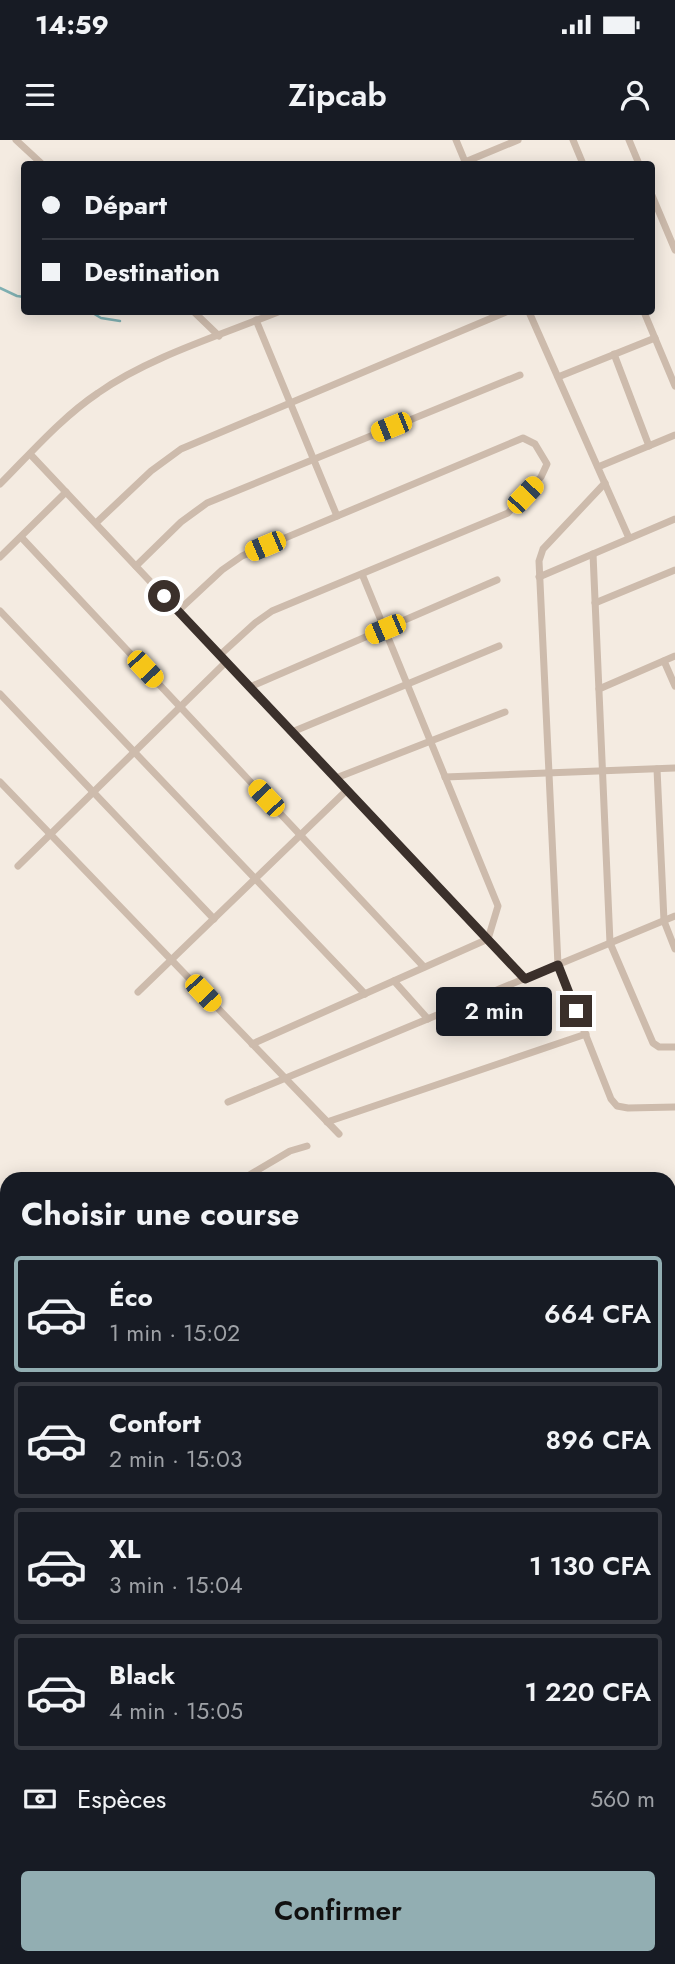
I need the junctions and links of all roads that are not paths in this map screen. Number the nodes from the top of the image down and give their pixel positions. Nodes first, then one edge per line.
1 (16, 140) edge
2 (456, 140) edge
3 (573, 140) edge
4 (629, 140) edge
5 (513, 141) edge
6 (39, 161) edge
7 (465, 161) edge
8 (470, 161) edge
9 (582, 161) edge
10 (637, 161) edge
11 (655, 202) edge
12 (675, 250) edge
13 (197, 315) edge
14 (270, 315) edge
15 (499, 315) edge
16 (530, 315) edge
17 (645, 315) edge
18 (257, 320) junction
19 (219, 336) junction
20 (655, 338) junction
21 (614, 354) junction
22 (520, 374) dead end
23 (558, 377) junction
24 (675, 386) edge
25 (290, 403) junction
26 (675, 435) edge
27 (649, 446) junction
28 (30, 454) junction
29 (313, 459) junction
30 (598, 467) junction
31 (605, 483) junction
32 (0, 484) edge
33 (66, 492) junction
34 (337, 516) junction
35 (675, 519) edge
36 (96, 523) junction
37 (20, 537) junction
38 (629, 538) junction
39 (593, 554) junction
40 (0, 557) edge
41 (136, 566) junction
42 (675, 569) edge
43 (362, 574) junction
44 (539, 577) junction
45 (497, 580) dead end
46 (596, 603) junction
47 (0, 611) edge
48 (178, 611) junction
49 (385, 629) junction
50 (499, 646) dead end
51 (220, 655) junction
52 (675, 656) edge
53 (664, 661) junction
54 (226, 662) junction
55 (407, 684) junction
56 (675, 686) edge
57 (250, 687) junction
58 (599, 688) junction
59 (0, 694) edge
60 (180, 707) junction
61 (505, 712) dead end
62 (292, 732) junction
63 (430, 741) junction
64 (134, 752) junction
65 (675, 768) edge
66 (657, 769) junction
67 (603, 771) junction
68 (549, 773) junction
69 (336, 778) junction
70 (445, 778) junction
71 (0, 782) edge
72 (347, 790) junction
73 (93, 792) junction
74 (50, 834) junction
75 (300, 835) junction
76 (18, 866) dead end
77 (255, 878) junction
78 (675, 916) edge
79 (214, 919) junction
80 (664, 921) junction
81 (488, 939) junction
82 (610, 943) junction
83 (675, 948) edge
84 (171, 960) junction
85 (558, 965) junction
86 (424, 967) junction
87 (525, 979) junction
88 (394, 981) junction
89 (138, 992) dead end
90 (365, 994) junction
91 (428, 1019) junction
92 (586, 1034) junction
93 (252, 1044) junction
94 (675, 1047) edge
95 (285, 1078) junction
96 (228, 1102) dead end
97 (675, 1107) edge
98 (327, 1122) junction
99 (339, 1134) dead end
100 (307, 1146) dead end
101 (255, 1172) edge

1 - 6 street
2 - 7 street
3 - 9 street
4 - 10 street
5 - 8 street
11 - 12 street
13 - 19 street
14 - 18 street
15 - 25 street
16 - 23 street
17 - 20 street
18 - 19 street
18 - 25 street
19 - 28 street
20 - 21 street
20 - 24 street
21 - 23 street
21 - 27 street
22 - 29 street
23 - 30 street
25 - 29 street
25 - 36 street
26 - 27 street
27 - 30 street
28 - 32 street
28 - 33 street
29 - 34 street
29 - 41 street
30 - 31 street
31 - 38 street
31 - 44 street
33 - 36 street
33 - 37 street
34 - 43 street
34 - 48 street
35 - 38 street
36 - 41 street
37 - 40 street
37 - 60 street
38 - 39 street
39 - 44 street
39 - 46 street
41 - 48 street
42 - 46 street
43 - 49 street
43 - 51 street
44 - 68 street
45 - 49 street
46 - 58 street
47 - 64 street
48 - 51 street
49 - 55 street
49 - 57 street
50 - 55 street
51 - 54 street
52 - 53 street
53 - 56 street
53 - 58 street
54 - 57 street
54 - 60 street
55 - 62 street
55 - 63 street
57 - 62 street
58 - 67 street
59 - 73 street
60 - 64 street
60 - 75 street
61 - 63 street
62 - 69 street
63 - 69 street
63 - 70 street
64 - 73 street
64 - 77 street
65 - 66 street
66 - 67 street
66 - 80 street
67 - 68 street
67 - 82 street
68 - 70 street
68 - 85 street
69 - 72 street
70 - 81 street
71 - 74 street
72 - 75 street
72 - 81 street
73 - 74 street
73 - 79 street
74 - 76 street
74 - 84 street
75 - 77 street
75 - 86 street
77 - 79 street
77 - 90 street
78 - 80 street
79 - 84 street
80 - 82 street
80 - 83 street
81 - 86 street
81 - 87 street
82 - 85 street
82 - 94 street
84 - 89 street
84 - 93 street
85 - 87 street
85 - 92 street
86 - 88 street
87 - 91 street
88 - 90 street
88 - 91 street
90 - 93 street
91 - 95 street
92 - 97 street
92 - 98 street
93 - 95 street
95 - 96 street
95 - 98 street
98 - 99 street
100 - 101 street

